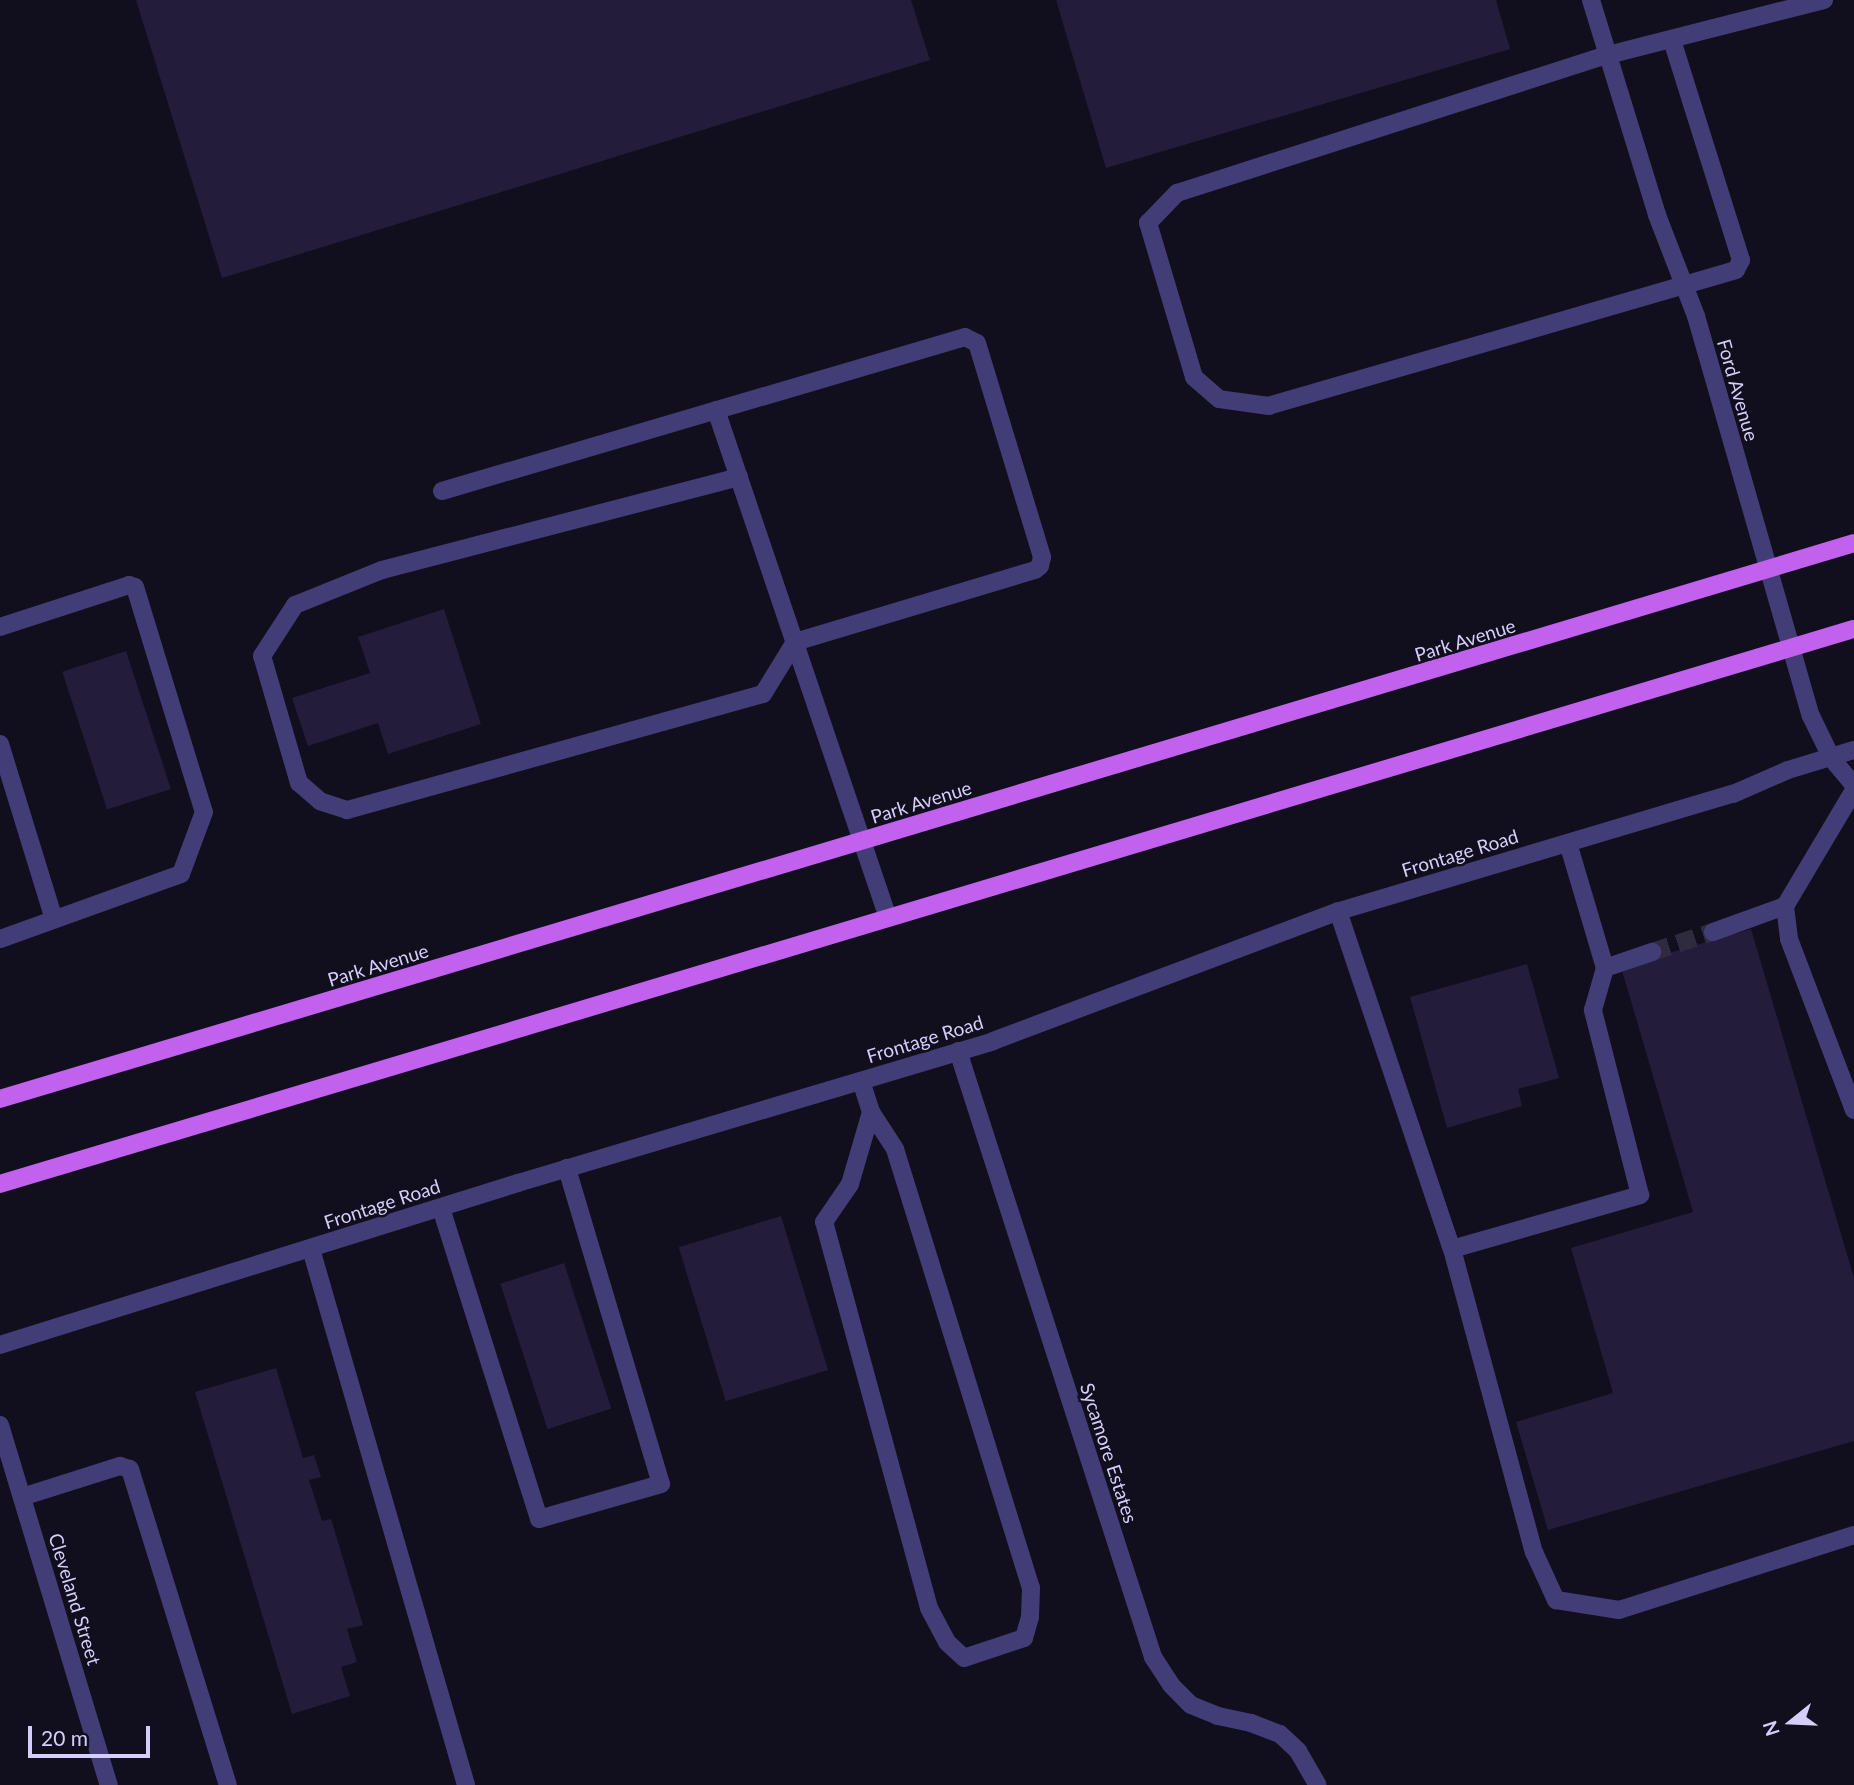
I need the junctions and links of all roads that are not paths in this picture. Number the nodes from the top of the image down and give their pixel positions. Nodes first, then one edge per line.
1 (1591, 0) edge
2 (1824, 0) edge
3 (1672, 40) junction
4 (1608, 55) junction
5 (1684, 285) junction
6 (716, 410) junction
7 (739, 477) junction
8 (442, 491) dead end
9 (1854, 543) edge
10 (1767, 571) junction
11 (0, 627) edge
12 (1854, 629) edge
13 (795, 642) junction
14 (1789, 649) junction
15 (0, 744) edge
16 (1854, 750) edge
17 (1832, 759) junction
18 (1854, 785) edge
19 (1854, 790) edge
20 (864, 841) junction
21 (1567, 843) junction
22 (1785, 906) junction
23 (1338, 911) junction
24 (888, 918) junction
25 (54, 919) junction
26 (1713, 932) tunnel mouth
27 (0, 939) edge
28 (1652, 952) tunnel mouth
29 (1605, 968) junction
30 (958, 1051) junction
31 (861, 1081) junction
32 (0, 1100) edge
33 (1854, 1110) edge
34 (871, 1112) junction
35 (567, 1168) junction
36 (0, 1184) edge
37 (441, 1208) junction
38 (311, 1249) junction
39 (1451, 1249) junction
40 (0, 1345) edge
41 (0, 1425) edge
42 (22, 1497) junction
43 (1854, 1535) edge
44 (109, 1785) edge
45 (228, 1785) edge
46 (466, 1785) edge
47 (1318, 1785) edge

1 - 4 street, Ford Avenue
2 - 3 street
3 - 4 street
3 - 5 street
4 - 5 street, Ford Avenue
4 - 5 street
5 - 10 street, Ford Avenue
6 - 7 street
6 - 8 street
6 - 13 street
7 - 13 street
7 - 13 street
9 - 10 main road, Park Avenue
10 - 14 street, Ford Avenue
10 - 20 main road, Park Avenue
11 - 25 street
12 - 14 main road
13 - 20 street
14 - 17 street, Ford Avenue
14 - 24 main road
15 - 25 street
16 - 17 street, Frontage Road
17 - 18 street, Ford Avenue
17 - 21 street, Frontage Road
19 - 22 street
20 - 24 street
20 - 32 main road, Park Avenue
21 - 23 street, Frontage Road
21 - 29 street
22 - 26 street
22 - 33 street
23 - 30 street, Frontage Road
23 - 39 street
24 - 36 main road
25 - 27 street
28 - 29 street
29 - 39 street
30 - 31 street, Frontage Road
30 - 47 street, Sycamore Estates
31 - 34 street
31 - 35 street, Frontage Road
34 - 34 street
35 - 37 street, Frontage Road
35 - 37 street
37 - 38 street, Frontage Road
38 - 40 street, Frontage Road
38 - 46 street
39 - 43 street
41 - 42 street, Cleveland Street
42 - 44 street, Cleveland Street
42 - 45 street

